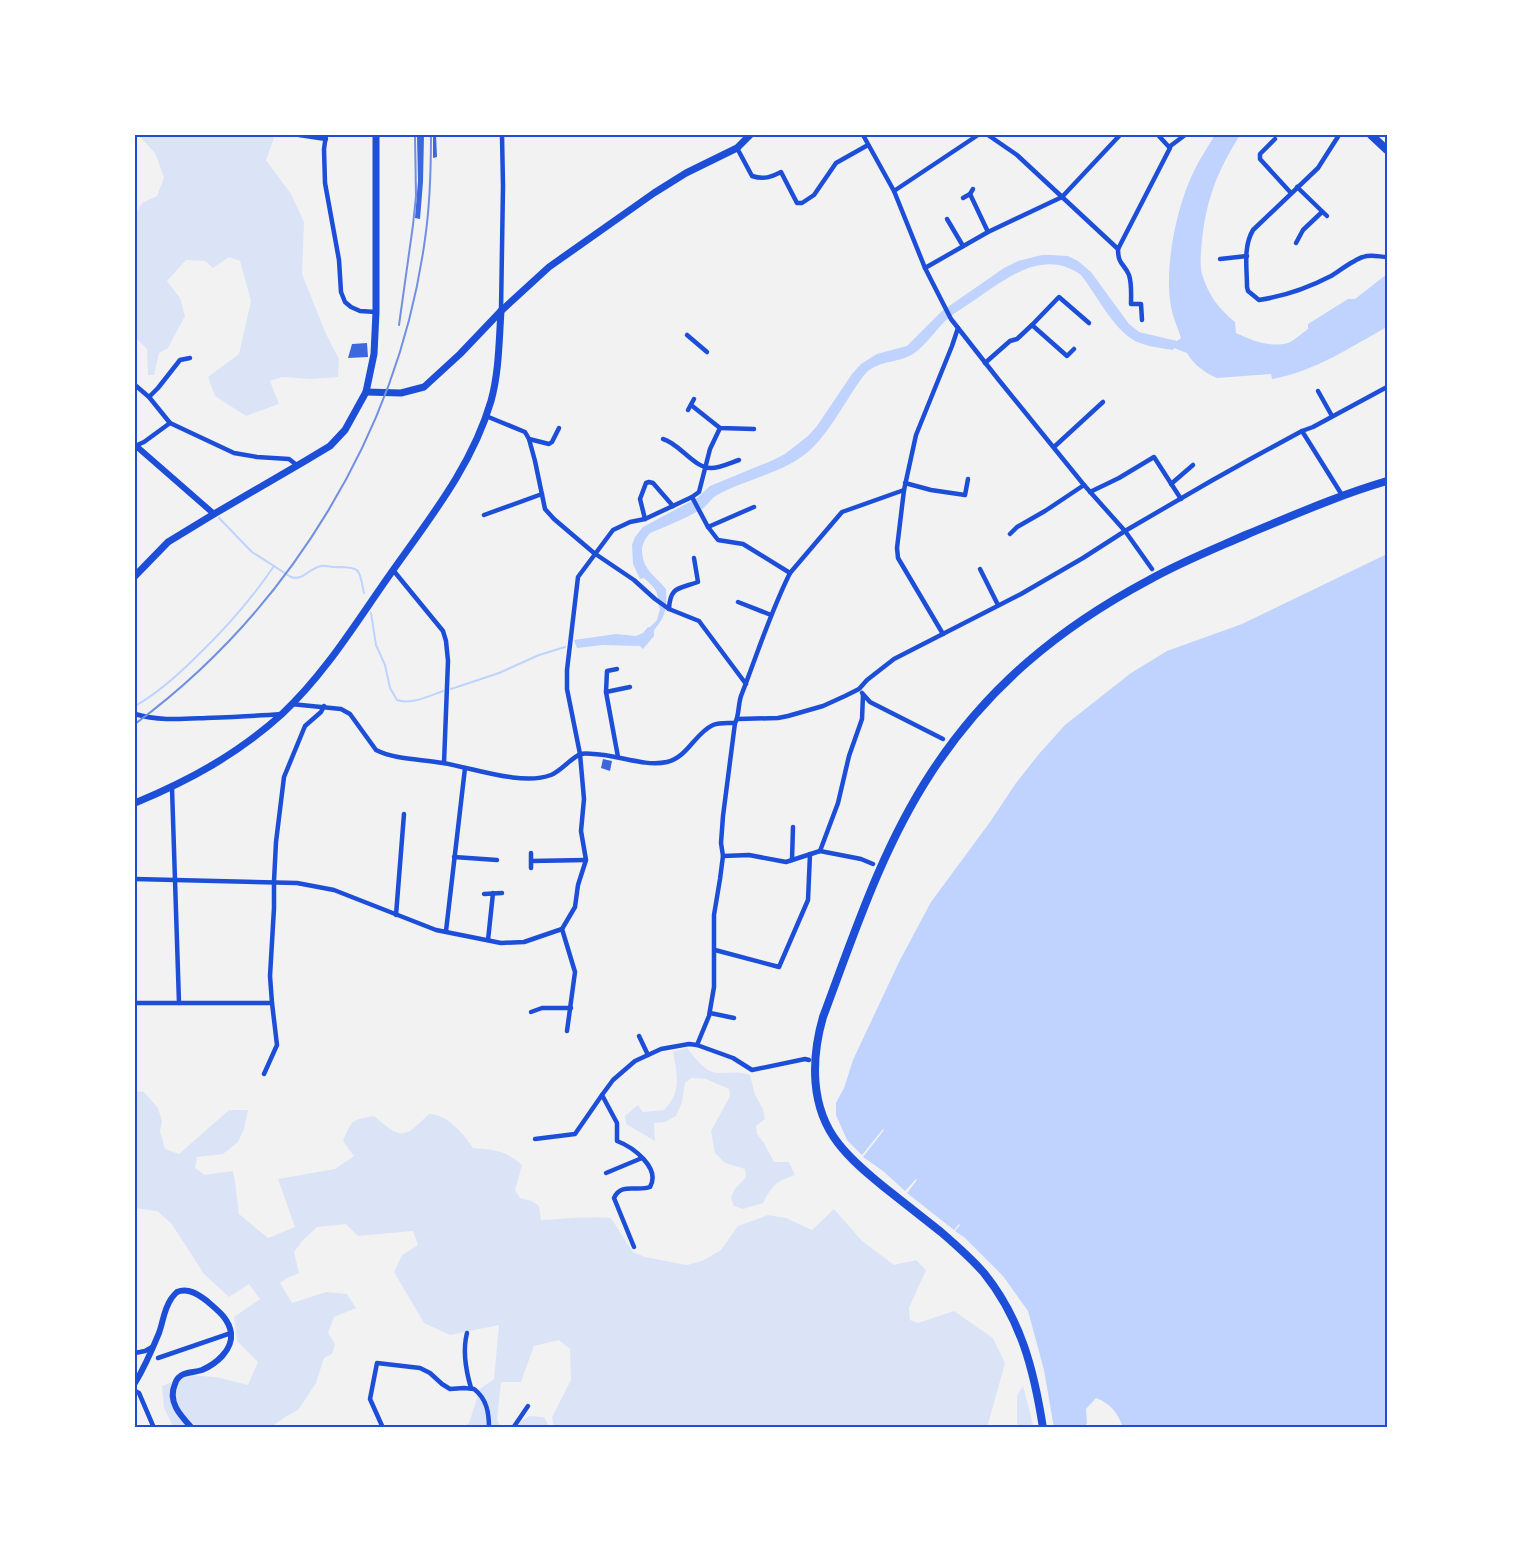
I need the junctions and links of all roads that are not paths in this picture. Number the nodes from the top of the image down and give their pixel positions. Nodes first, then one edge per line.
1 (299, 135) edge
2 (376, 135) edge
3 (750, 135) edge
4 (863, 135) edge
5 (978, 135) edge
6 (988, 135) edge
7 (1120, 135) edge
8 (1158, 135) edge
9 (1185, 135) edge
10 (1339, 135) edge
11 (1371, 135) edge
12 (502, 136) edge
13 (326, 137) edge
14 (1275, 139) dead end
15 (868, 145) junction
16 (1169, 147) junction
17 (737, 148) junction
18 (1387, 150) edge
19 (1297, 187) junction
20 (894, 191) junction
21 (1291, 193) junction
22 (1062, 197) junction
23 (963, 198) dead end
24 (1322, 212) junction
25 (1327, 216) dead end
26 (947, 219) dead end
27 (988, 232) junction
28 (1296, 243) dead end
29 (963, 246) junction
30 (1118, 249) junction
31 (1247, 256) junction
32 (1387, 257) edge
33 (1220, 259) dead end
34 (925, 268) junction
35 (501, 311) junction
36 (376, 312) junction
37 (1142, 320) dead end
38 (1089, 323) dead end
39 (1032, 326) junction
40 (958, 328) junction
41 (687, 335) dead end
42 (1074, 349) dead end
43 (707, 352) dead end
44 (190, 358) dead end
45 (985, 363) junction
46 (135, 385) edge
47 (1387, 387) edge
48 (1318, 391) dead end
49 (366, 392) junction
50 (149, 398) junction
51 (694, 399) dead end
52 (1103, 402) dead end
53 (486, 416) junction
54 (1332, 417) junction
55 (170, 423) junction
56 (559, 428) dead end
57 (720, 428) junction
58 (754, 429) dead end
59 (1302, 431) junction
60 (529, 439) junction
61 (663, 439) dead end
62 (135, 445) edge
63 (1054, 447) junction
64 (739, 460) dead end
65 (1193, 465) dead end
66 (298, 466) junction
67 (706, 467) junction
68 (968, 479) dead end
69 (1387, 481) edge
70 (905, 483) junction
71 (1171, 484) junction
72 (1084, 485) junction
73 (904, 490) junction
74 (1090, 492) junction
75 (542, 494) junction
76 (1342, 495) junction
77 (693, 498) junction
78 (1181, 499) junction
79 (673, 506) junction
80 (754, 507) dead end
81 (214, 514) junction
82 (484, 515) dead end
83 (645, 519) junction
84 (708, 527) junction
85 (1125, 531) junction
86 (1010, 534) dead end
87 (594, 553) junction
88 (694, 558) dead end
89 (980, 568) dead end
90 (1152, 569) dead end
91 (393, 570) junction
92 (790, 573) junction
93 (135, 576) edge
94 (738, 602) dead end
95 (999, 605) junction
96 (667, 608) junction
97 (771, 615) junction
98 (943, 634) junction
99 (617, 669) dead end
100 (746, 684) junction
101 (630, 687) dead end
102 (859, 689) junction
103 (606, 692) junction
104 (863, 695) junction
105 (291, 705) junction
106 (324, 706) junction
107 (135, 714) edge
108 (282, 714) junction
109 (737, 721) junction
110 (943, 739) dead end
111 (580, 754) junction
112 (618, 757) junction
113 (444, 763) junction
114 (465, 768) junction
115 (172, 788) junction
116 (135, 803) edge
117 (404, 814) dead end
118 (792, 827) dead end
119 (820, 851) junction
120 (531, 853) dead end
121 (810, 854) junction
122 (723, 856) junction
123 (454, 857) junction
124 (497, 860) dead end
125 (586, 860) junction
126 (792, 860) junction
127 (531, 861) junction
128 (873, 864) dead end
129 (531, 868) dead end
130 (135, 879) edge
131 (175, 880) junction
132 (274, 881) junction
133 (493, 893) junction
134 (502, 893) dead end
135 (484, 894) dead end
136 (396, 915) junction
137 (562, 929) junction
138 (446, 931) junction
139 (488, 940) junction
140 (715, 950) junction
141 (135, 1003) edge
142 (179, 1003) junction
143 (272, 1003) junction
144 (571, 1008) junction
145 (531, 1012) dead end
146 (710, 1012) junction
147 (734, 1018) dead end
148 (567, 1031) dead end
149 (639, 1036) dead end
150 (697, 1045) junction
151 (648, 1054) junction
152 (809, 1060) dead end
153 (264, 1074) dead end
154 (602, 1095) junction
155 (536, 1139) dead end
156 (642, 1158) junction
157 (606, 1173) dead end
158 (634, 1247) dead end
159 (231, 1333) junction
160 (467, 1333) dead end
161 (152, 1347) junction
162 (135, 1353) edge
163 (158, 1358) dead end
164 (135, 1383) edge
165 (471, 1389) junction
166 (135, 1391) edge
167 (528, 1406) dead end
168 (154, 1428) edge
169 (192, 1428) edge
170 (383, 1428) edge
171 (489, 1428) edge
172 (513, 1428) edge
173 (1043, 1428) edge

1 - 13 street
2 - 36 main road
3 - 17 main road
4 - 15 street
5 - 20 street
6 - 22 street
7 - 22 street
8 - 16 street
9 - 16 street
10 - 19 street
11 - 18 main road
12 - 35 street
13 - 36 street
14 - 21 street
15 - 17 street
15 - 20 street
16 - 30 street
17 - 35 main road
19 - 21 street
19 - 24 street
20 - 34 street
21 - 31 street
22 - 27 street
22 - 30 street
23 - 27 street
24 - 25 street
24 - 28 street
26 - 29 street
27 - 29 street
29 - 34 street
30 - 37 street
31 - 32 street
31 - 33 street
34 - 40 street
35 - 49 main road
35 - 53 main road
36 - 49 main road
38 - 39 street
39 - 42 street
39 - 45 street
40 - 45 street
40 - 70 street
41 - 43 street
44 - 50 street
45 - 63 street
46 - 50 street
47 - 54 street
48 - 54 street
49 - 66 main road
50 - 55 street
51 - 57 street
52 - 63 street
53 - 60 street
53 - 91 main road
54 - 59 street
55 - 62 street
55 - 66 street
56 - 60 street
57 - 58 street
57 - 67 street
59 - 76 street
59 - 78 street
60 - 75 street
61 - 67 street
62 - 81 street
63 - 72 street
64 - 67 street
65 - 71 street
66 - 81 main road
67 - 77 street
68 - 70 street
69 - 76 main road
70 - 73 street
71 - 74 street
71 - 78 street
72 - 74 street
72 - 86 street
73 - 92 street
73 - 98 street
74 - 85 street
75 - 82 street
75 - 87 street
76 - 173 main road
77 - 79 street
77 - 84 street
78 - 85 street
79 - 83 street
79 - 83 street
80 - 84 street
81 - 93 main road
83 - 87 street
84 - 92 street
85 - 90 street
85 - 95 street
87 - 96 street
87 - 111 street
88 - 96 street
89 - 95 street
91 - 105 main road
91 - 113 street
92 - 97 street
94 - 97 street
95 - 98 street
96 - 100 street
97 - 100 street
98 - 102 street
99 - 103 street
100 - 109 street
101 - 103 street
102 - 104 street
102 - 109 street
103 - 112 street
104 - 110 street
104 - 119 street
105 - 106 street
105 - 108 main road
106 - 113 street
106 - 132 street
107 - 108 street
108 - 115 main road
109 - 112 street
109 - 122 street
111 - 112 street
111 - 114 street
111 - 125 street
113 - 114 street
114 - 123 street
115 - 116 main road
115 - 131 street
117 - 136 street
118 - 126 street
119 - 121 street
119 - 128 street
120 - 127 street
121 - 126 street
121 - 140 street
122 - 126 street
122 - 140 street
123 - 124 street
123 - 138 street
125 - 127 street
125 - 137 street
127 - 129 street
130 - 131 street
131 - 132 street
131 - 142 street
132 - 136 street
132 - 143 street
133 - 134 street
133 - 135 street
133 - 139 street
136 - 138 street
137 - 139 street
137 - 144 street
138 - 139 street
140 - 146 street
141 - 142 street
142 - 143 street
143 - 153 street
144 - 145 street
144 - 148 street
146 - 147 street
146 - 150 street
149 - 151 street
150 - 151 street
150 - 152 street
151 - 154 street
154 - 155 street
154 - 156 street
156 - 157 street
156 - 158 street
159 - 161 street
159 - 163 street
159 - 169 street
160 - 165 street
161 - 162 street
161 - 164 street
165 - 170 street
165 - 171 street
166 - 168 street
167 - 172 street

